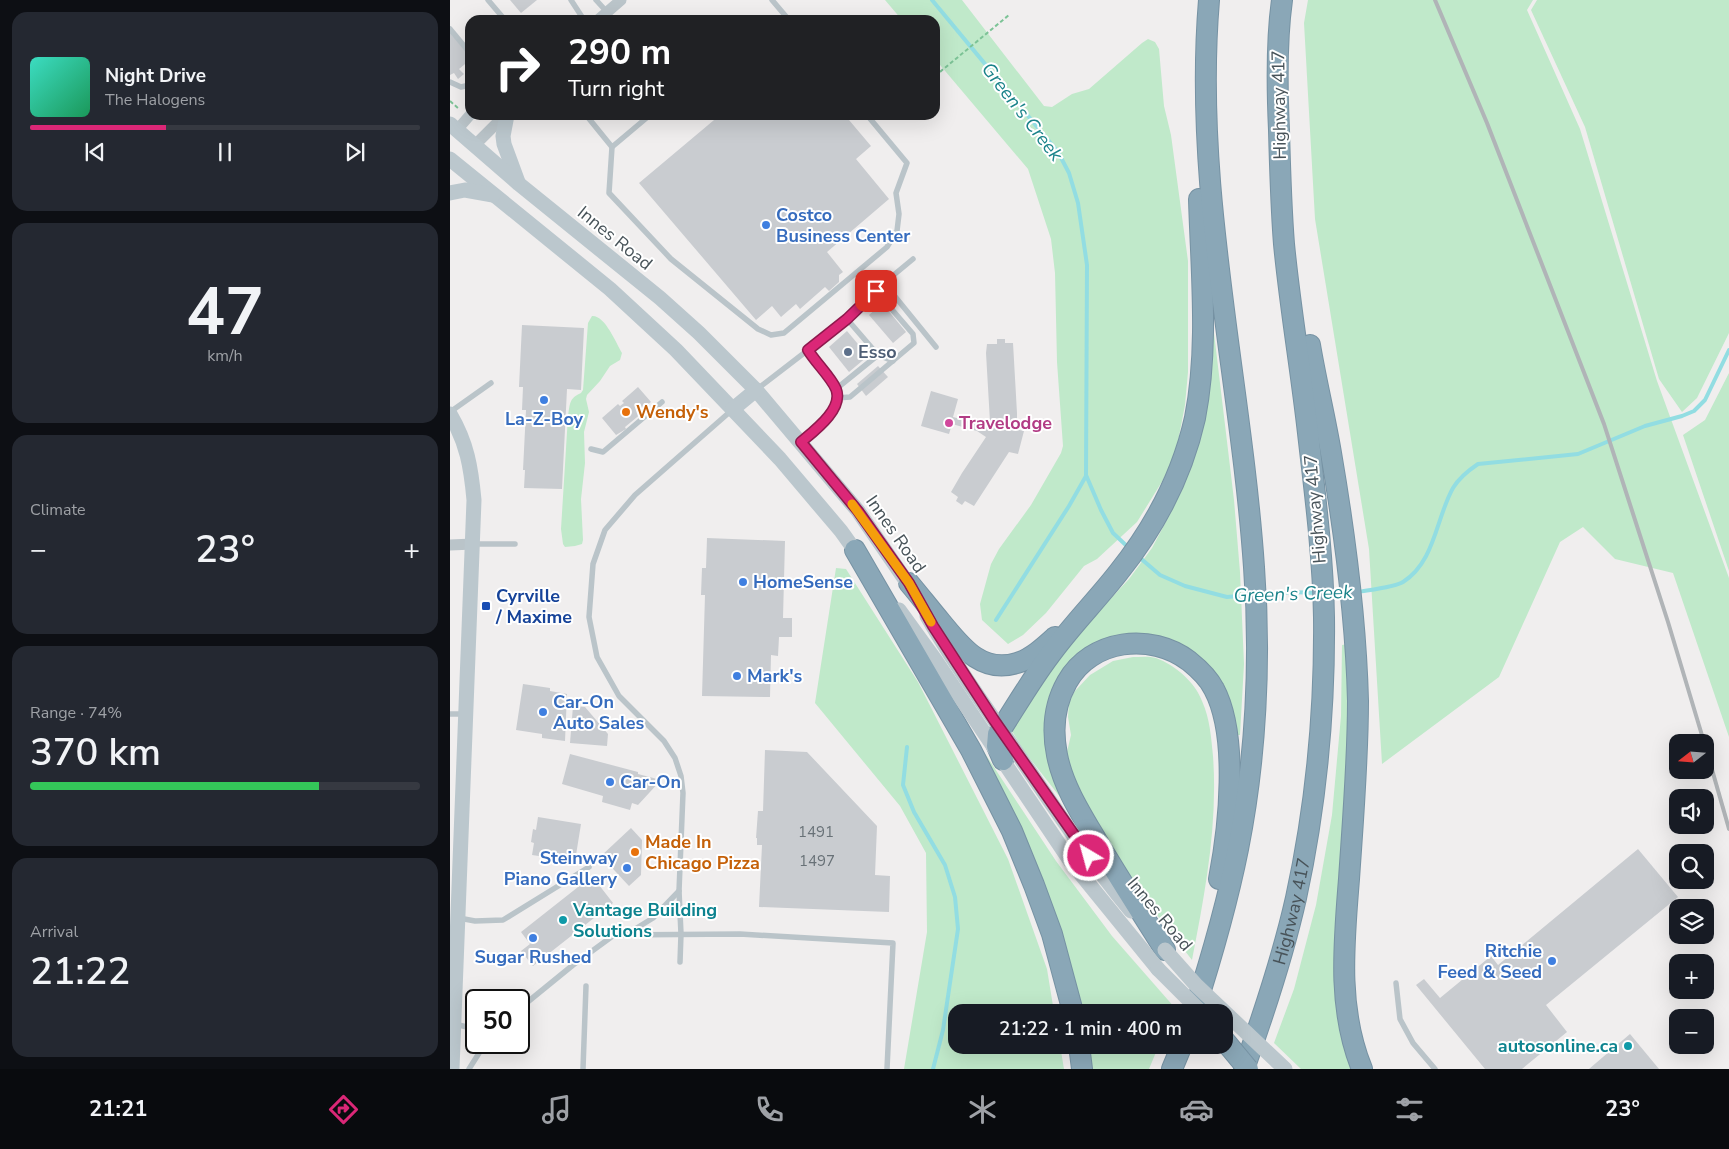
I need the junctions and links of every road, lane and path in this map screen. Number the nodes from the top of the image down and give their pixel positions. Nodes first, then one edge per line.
1 (488, 0) edge
2 (571, 0) edge
3 (596, 0) edge
4 (621, 0) edge
5 (772, 0) edge
6 (1282, 0) edge
7 (1209, 9) edge
8 (501, 15) edge
9 (581, 15) edge
10 (602, 15) edge
11 (603, 15) edge
12 (785, 15) edge
13 (1009, 15) dead end
14 (450, 29) edge
15 (465, 46) edge
16 (940, 72) edge
17 (450, 82) edge
18 (465, 86) edge
19 (465, 119) edge
20 (501, 120) edge
21 (506, 120) edge
22 (590, 120) edge
23 (644, 120) edge
24 (871, 120) edge
25 (452, 131) edge
26 (474, 146) junction
27 (612, 146) junction
28 (452, 165) edge
29 (1280, 171) junction
30 (519, 184) junction
31 (450, 193) edge
32 (494, 196) junction
33 (913, 259) dead end
34 (884, 283) junction
35 (876, 291) junction
36 (847, 319) junction
37 (936, 347) dead end
38 (808, 350) junction
39 (878, 356) junction
40 (893, 360) junction
41 (491, 383) dead end
42 (836, 389) junction
43 (756, 390) junction
44 (837, 398) junction
45 (662, 402) dead end
46 (733, 409) junction
47 (450, 413) edge
48 (801, 442) junction
49 (591, 450) dead end
50 (450, 544) edge
51 (473, 544) junction
52 (515, 544) dead end
53 (855, 550) junction
54 (909, 583) junction
55 (1092, 604) junction
56 (450, 714) edge
57 (466, 714) junction
58 (1001, 730) junction
59 (1003, 760) junction
60 (1312, 800) junction
61 (589, 867) dead end
62 (679, 891) junction
63 (457, 918) junction
64 (682, 934) junction
65 (625, 935) junction
66 (1165, 950) junction
67 (680, 962) dead end
68 (1396, 983) dead end
69 (586, 986) dead end
70 (530, 1000) edge
71 (1071, 1004) edge
72 (1189, 1004) edge
73 (1197, 1004) edge
74 (1198, 1004) edge
75 (452, 1023) junction
76 (465, 1026) edge
77 (1233, 1044) edge
78 (1233, 1051) edge
79 (478, 1054) edge
80 (1080, 1054) edge
81 (1171, 1054) edge
82 (1178, 1054) edge
83 (452, 1069) edge
84 (469, 1069) edge
85 (583, 1069) edge
86 (887, 1069) edge
87 (1082, 1069) edge
88 (1167, 1069) edge
89 (1172, 1069) edge
90 (1244, 1069) edge
91 (1248, 1069) edge
92 (1255, 1069) edge
93 (1260, 1069) edge
94 (1285, 1069) edge
95 (1362, 1069) edge
96 (1435, 1069) edge

1 - 8 lane
2 - 9 lane
3 - 10 lane
4 - 11 street
5 - 12 lane
6 - 29 highway, Highway 417
7 - 55 highway
7 - 74 highway
13 - 16 path
14 - 15 lane
17 - 18 lane
19 - 25 street
20 - 26 street
21 - 30 main road
22 - 27 lane
23 - 27 lane
24 - 27 lane
25 - 26 main road, Innes Road
26 - 28 main road
26 - 30 main road, Innes Road
28 - 32 main road, Innes Road
29 - 60 highway, Highway 417
29 - 95 highway
30 - 43 main road, Innes Road
31 - 32 main road
32 - 46 main road, Innes Road
33 - 34 lane
34 - 35 lane
34 - 37 lane
35 - 36 lane
35 - 40 lane
36 - 38 lane
36 - 39 lane
38 - 42 lane
38 - 43 lane
39 - 40 lane
39 - 42 lane
40 - 44 lane
41 - 47 lane
42 - 44 lane
43 - 46 main road
43 - 48 main road, Innes Road
44 - 48 lane
45 - 49 lane
46 - 53 main road, Innes Road
46 - 62 lane
47 - 51 main road
48 - 54 main road, Innes Road
50 - 51 street
51 - 52 lane
51 - 57 main road
53 - 59 main road, Innes Road
53 - 71 highway
54 - 55 highway
54 - 58 main road, Innes Road
55 - 58 highway
56 - 57 lane
57 - 63 main road
58 - 59 highway
58 - 66 main road, Innes Road
59 - 72 main road, Innes Road, bridge
60 - 90 highway, Highway 417
60 - 92 highway
61 - 63 lane
62 - 64 lane
62 - 65 lane
63 - 75 main road
64 - 65 lane
64 - 67 lane
64 - 86 lane
65 - 70 lane
66 - 73 highway
66 - 94 main road, Innes Road, bridge
68 - 96 lane
69 - 85 lane
75 - 76 lane
75 - 83 main road
77 - 93 main road
78 - 91 highway, bridge
79 - 84 lane
80 - 87 highway
81 - 88 highway
82 - 89 highway

